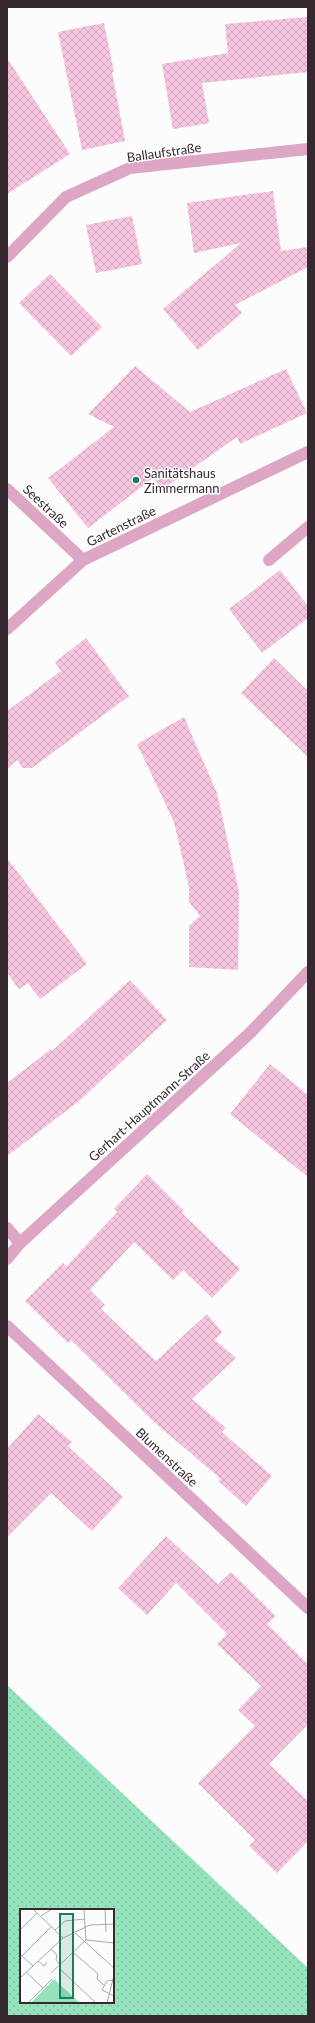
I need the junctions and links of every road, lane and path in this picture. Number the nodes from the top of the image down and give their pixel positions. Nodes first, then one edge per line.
1 (308, 149) edge
2 (7, 257) edge
3 (308, 452) edge
4 (7, 489) edge
5 (308, 527) edge
6 (83, 560) junction
7 (269, 560) dead end
8 (7, 629) edge
9 (308, 972) edge
10 (7, 1228) edge
11 (20, 1243) junction
12 (7, 1259) edge
13 (7, 1326) edge
14 (308, 1608) edge

1 - 2 street, Ballaufstraße
3 - 6 street, Gartenstraße
4 - 6 street, Seestraße
5 - 7 street
6 - 8 street, Gartenstraße
9 - 11 street, Gerhart-Hauptmann-Straße
10 - 11 street
11 - 12 street, Gerhart-Hauptmann-Straße
13 - 14 street, Blumenstraße

